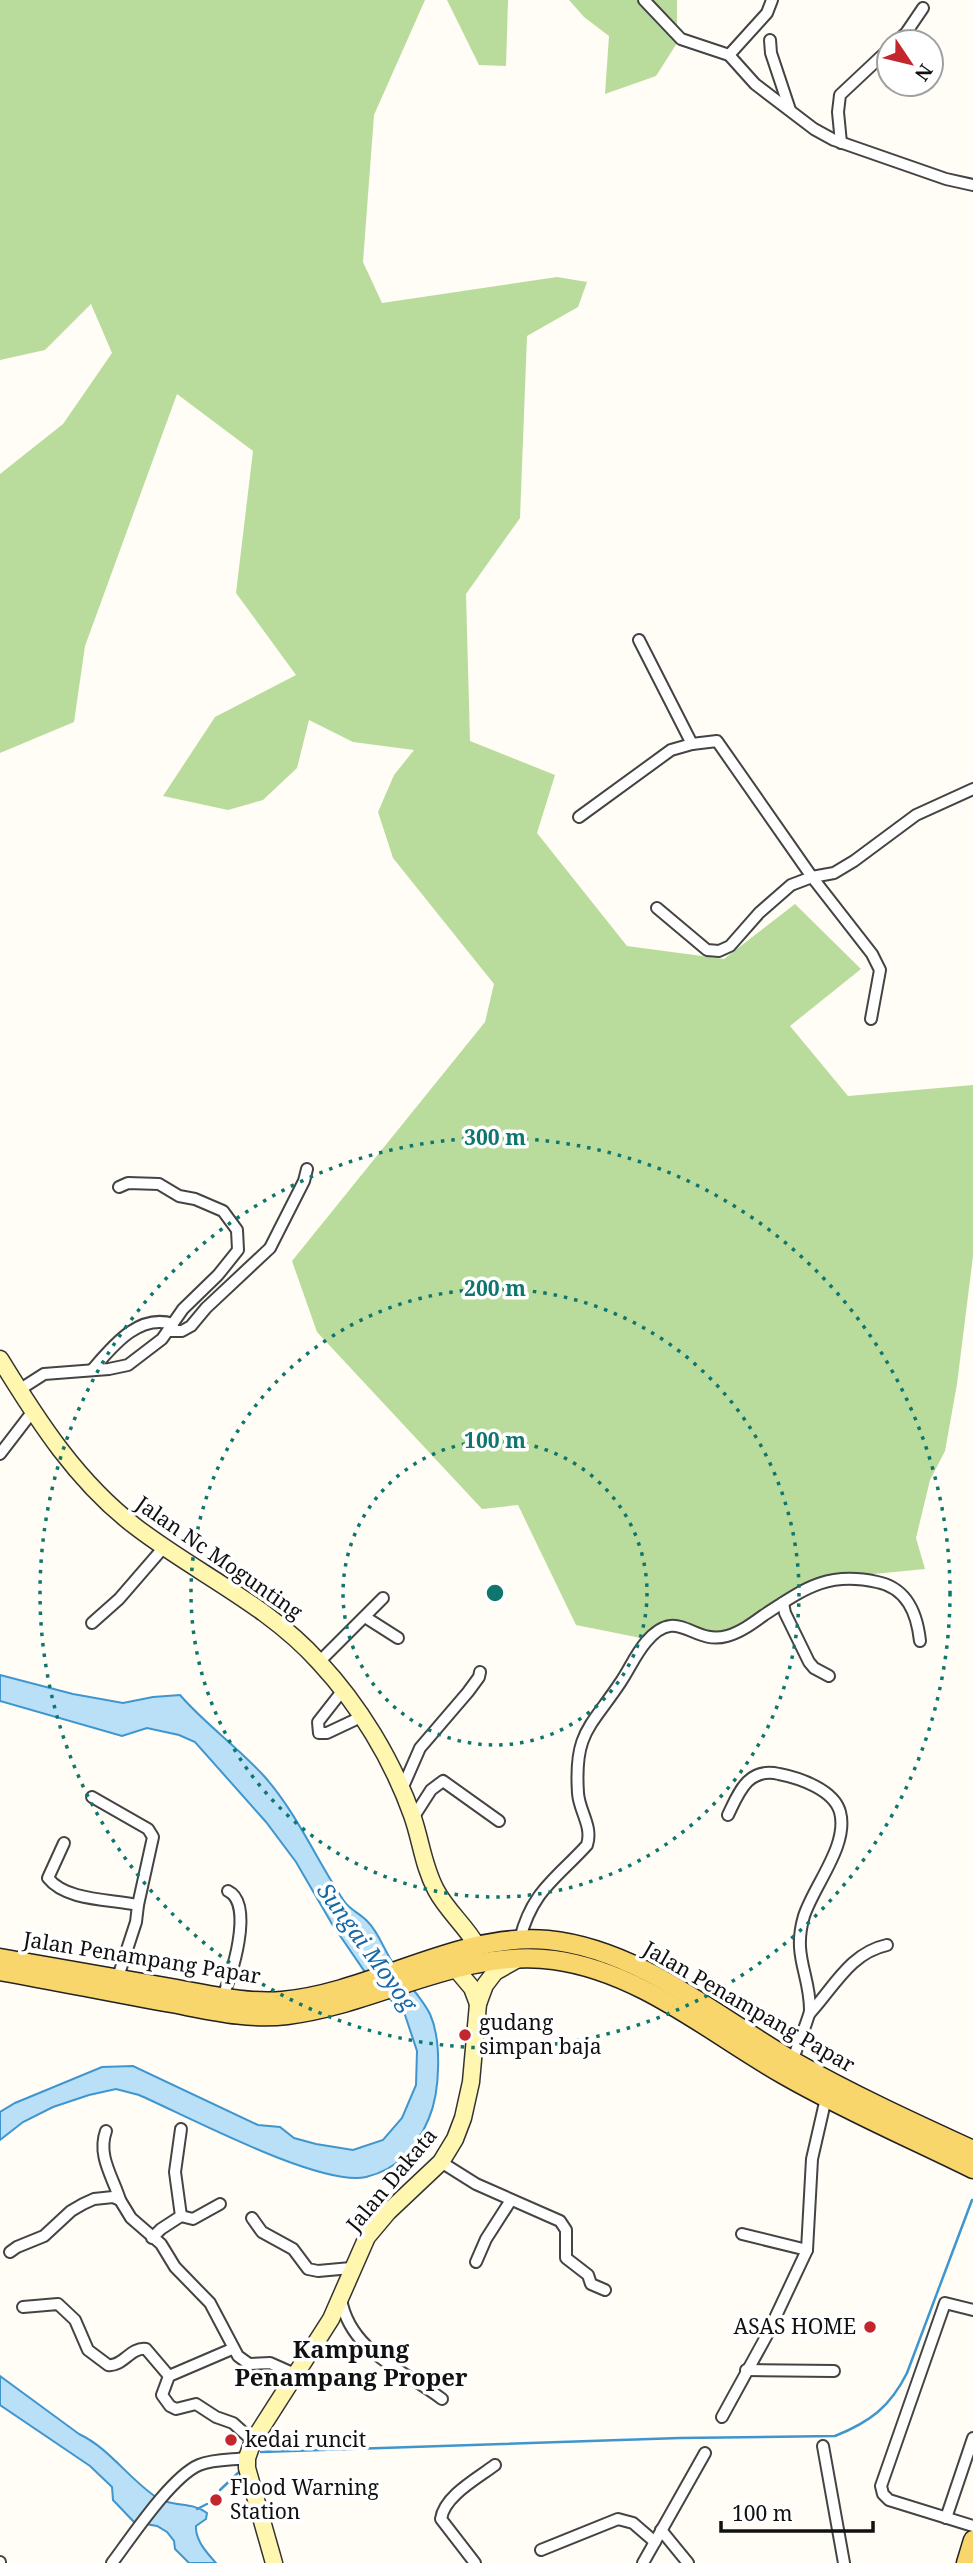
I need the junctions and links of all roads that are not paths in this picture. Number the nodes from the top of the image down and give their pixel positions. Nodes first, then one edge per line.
1 (644, 0) edge
2 (772, 0) edge
3 (923, 8) dead end
4 (909, 28) edge
5 (770, 40) dead end
6 (729, 55) junction
7 (875, 62) edge
8 (790, 110) junction
9 (841, 143) junction
10 (973, 185) edge
11 (639, 640) dead end
12 (692, 744) junction
13 (973, 789) edge
14 (579, 817) dead end
15 (812, 877) junction
16 (657, 908) dead end
17 (871, 1019) dead end
18 (307, 1168) dead end
19 (119, 1187) dead end
20 (170, 1327) junction
21 (0, 1359) edge
22 (92, 1370) junction
23 (19, 1390) junction
24 (33, 1412) junction
25 (0, 1454) edge
26 (164, 1547) junction
27 (383, 1598) dead end
28 (783, 1603) junction
29 (365, 1616) junction
30 (92, 1623) dead end
31 (398, 1638) dead end
32 (920, 1641) dead end
33 (319, 1662) junction
34 (480, 1672) dead end
35 (829, 1676) dead end
36 (343, 1690) junction
37 (361, 1717) junction
38 (402, 1789) junction
39 (92, 1797) dead end
40 (727, 1815) dead end
41 (413, 1818) junction
42 (499, 1821) dead end
43 (64, 1843) dead end
44 (228, 1891) dead end
45 (138, 1905) junction
46 (520, 1939) junction
47 (887, 1945) dead end
48 (477, 1946) junction
49 (0, 1958) edge
50 (521, 1958) junction
51 (456, 1969) junction
52 (0, 1971) edge
53 (117, 1980) junction
54 (359, 1991) junction
55 (222, 1998) junction
56 (478, 2004) junction
57 (810, 2013) junction
58 (793, 2060) junction
59 (826, 2098) junction
60 (181, 2129) dead end
61 (106, 2131) dead end
62 (973, 2150) edge
63 (441, 2162) junction
64 (973, 2169) edge
65 (121, 2200) junction
66 (511, 2200) junction
67 (220, 2204) dead end
68 (181, 2216) junction
69 (252, 2218) dead end
70 (742, 2234) dead end
71 (152, 2238) junction
72 (807, 2250) junction
73 (10, 2252) dead end
74 (476, 2262) dead end
75 (351, 2268) junction
76 (605, 2290) dead end
77 (341, 2299) junction
78 (23, 2307) dead end
79 (973, 2310) edge
80 (232, 2348) junction
81 (747, 2370) junction
82 (834, 2371) dead end
83 (297, 2375) junction
84 (169, 2376) junction
85 (442, 2399) dead end
86 (722, 2417) dead end
87 (973, 2438) edge
88 (253, 2441) junction
89 (823, 2445) dead end
90 (705, 2453) dead end
91 (247, 2458) junction
92 (495, 2465) dead end
93 (946, 2518) junction
94 (973, 2526) edge
95 (661, 2530) junction
96 (973, 2540) edge
97 (655, 2542) junction
98 (541, 2550) dead end
99 (111, 2563) edge
100 (274, 2563) edge
101 (475, 2563) edge
102 (643, 2563) edge
103 (688, 2563) edge
104 (844, 2563) edge
105 (966, 2563) edge

1 - 6 street
2 - 6 street
3 - 4 street
5 - 8 street
6 - 8 street
7 - 9 street
8 - 9 street
9 - 10 street
11 - 12 street
12 - 14 street
12 - 15 street
13 - 15 street
15 - 16 street
15 - 17 street
18 - 20 street
19 - 20 street
20 - 22 street
20 - 22 street
21 - 23 street, Jalan Nc Mogunting
22 - 23 street
23 - 24 street, Jalan Nc Mogunting
24 - 25 street
24 - 26 street, Jalan Nc Mogunting
26 - 30 street
26 - 33 street, Jalan Nc Mogunting
27 - 29 street
28 - 32 street
28 - 35 street
28 - 46 street
29 - 31 street
29 - 33 street
33 - 36 street, Jalan Nc Mogunting
34 - 38 street
36 - 37 street, Jalan Nc Mogunting
36 - 37 street
37 - 38 street, Jalan Nc Mogunting
38 - 41 street, Jalan Nc Mogunting
39 - 45 street
40 - 57 street
41 - 42 street
41 - 48 street, Jalan Nc Mogunting
43 - 45 street
44 - 55 street
45 - 53 street
46 - 48 main road, Jalan Penampang Papar
46 - 58 main road, Jalan Penampang Papar
47 - 57 street
48 - 54 main road, Jalan Penampang Papar
49 - 53 main road, Jalan Penampang Papar
50 - 51 main road, Jalan Penampang Papar
50 - 56 street, Jalan Dakata
50 - 59 main road, Jalan Penampang Papar
51 - 54 main road, Jalan Penampang Papar
51 - 56 street
52 - 54 main road, Jalan Penampang Papar
53 - 55 main road, Jalan Penampang Papar
54 - 55 main road, Jalan Penampang Papar
56 - 63 street, Jalan Dakata
57 - 58 street
58 - 62 main road, Jalan Penampang Papar
59 - 64 main road, Jalan Penampang Papar
59 - 72 street
60 - 68 street
61 - 65 street
63 - 66 street
63 - 75 street, Jalan Dakata
65 - 71 street
65 - 73 street
66 - 74 street
66 - 76 street
67 - 68 street
68 - 71 street
69 - 75 street
70 - 72 street
71 - 80 street
72 - 81 street
75 - 77 street, Jalan Dakata
77 - 83 street, Jalan Dakata
77 - 85 street
78 - 84 street
79 - 93 street
80 - 83 street
80 - 84 street
81 - 82 street
81 - 86 street
83 - 88 street, Jalan Dakata
84 - 88 street
87 - 93 street
88 - 91 street, Jalan Dakata
89 - 104 street
90 - 95 street
91 - 99 street
91 - 100 street, Jalan Dakata
92 - 101 street
93 - 94 street
95 - 97 street
95 - 103 street
96 - 105 main road
97 - 98 street
97 - 102 street

